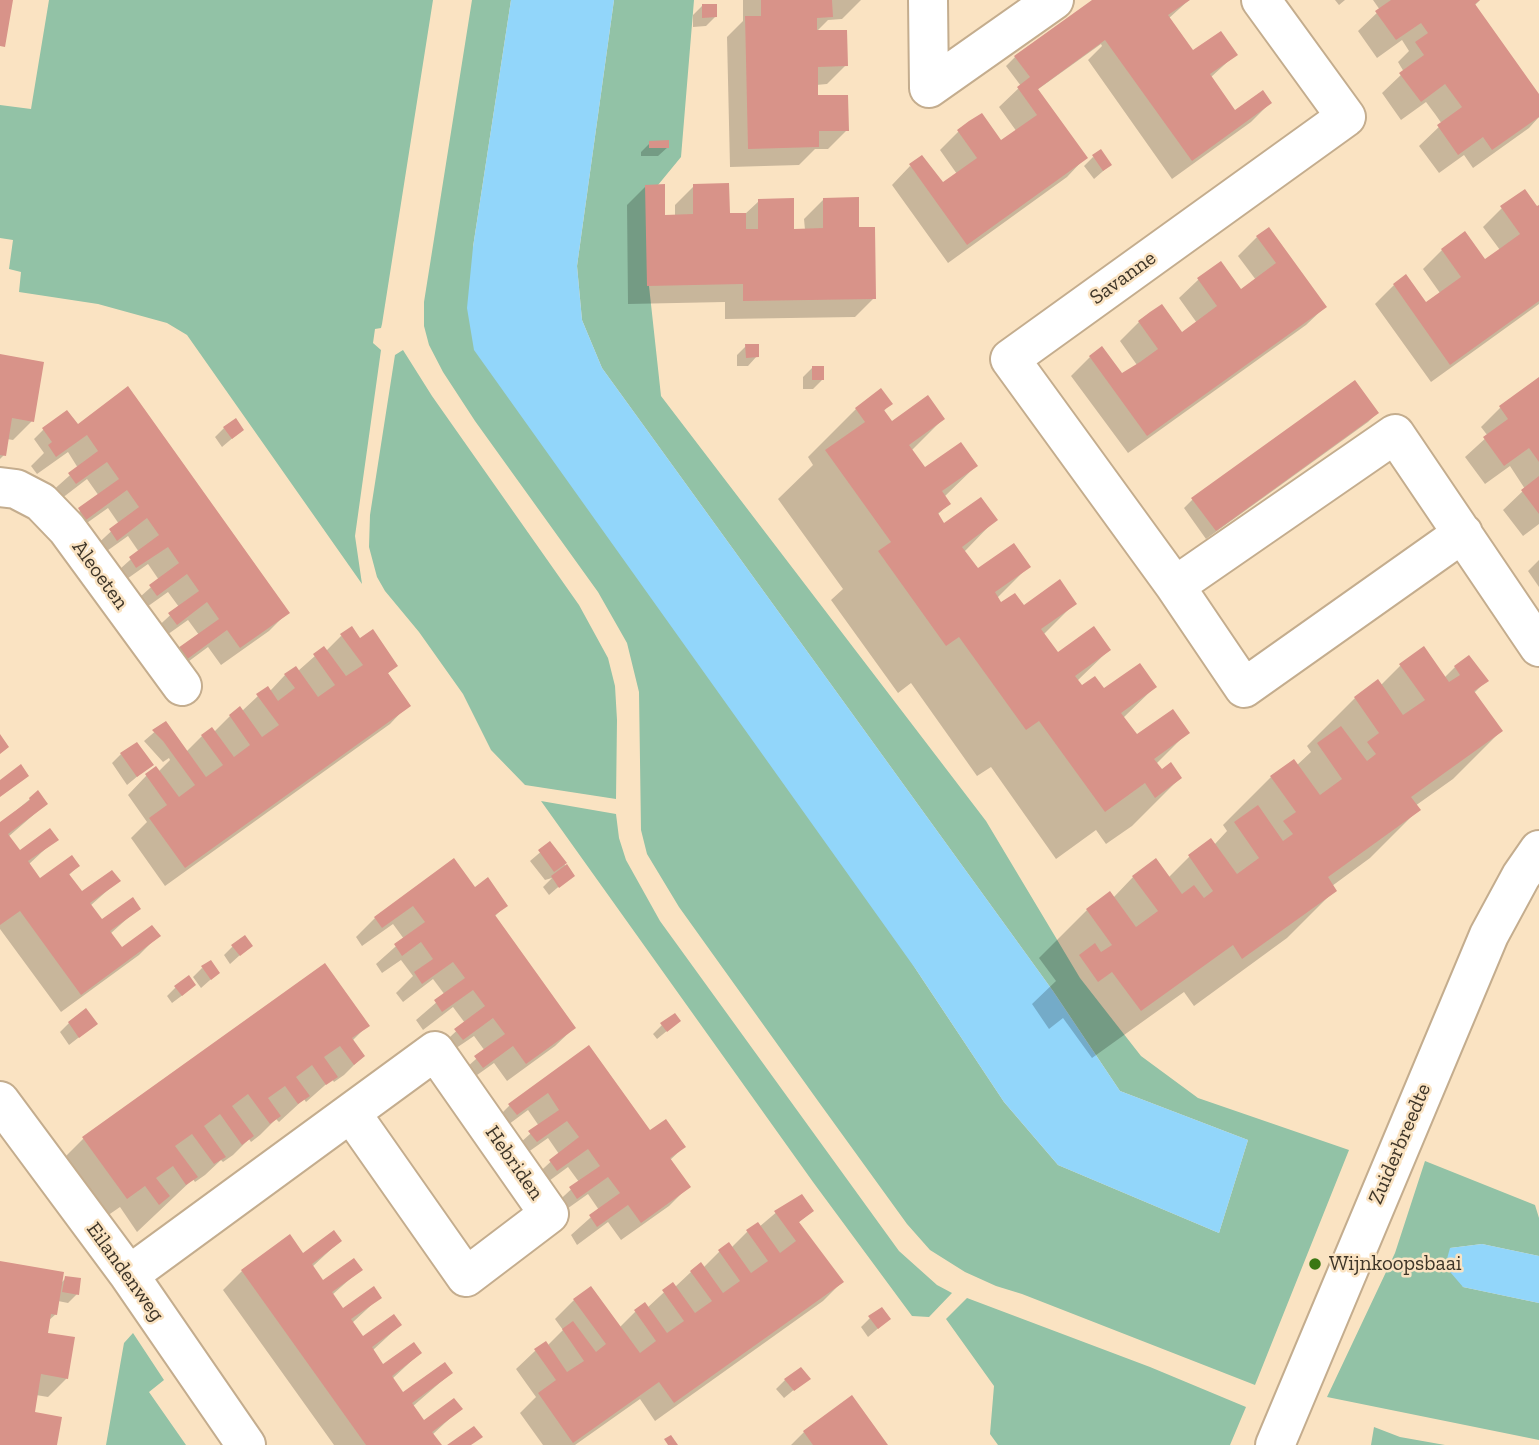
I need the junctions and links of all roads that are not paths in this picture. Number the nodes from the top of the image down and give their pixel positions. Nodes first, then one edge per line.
1 (928, 0) edge
2 (1054, 0) edge
3 (1261, 0) edge
4 (0, 487) edge
5 (1463, 533) junction
6 (1175, 586) junction
7 (1539, 647) edge
8 (182, 686) dead end
9 (1539, 850) edge
10 (0, 1101) edge
11 (351, 1112) junction
12 (129, 1275) junction
13 (246, 1445) edge
14 (1275, 1445) edge

1 - 2 street
3 - 6 street, Savanne
4 - 8 street, Aleoeten
5 - 6 street
5 - 6 street, Savanne
5 - 7 street
9 - 14 street, Zuiderbreedte
10 - 12 street, Eilandenweg
11 - 11 street, Hebriden
11 - 12 street, Hebriden
12 - 13 street, Eilandenweg

